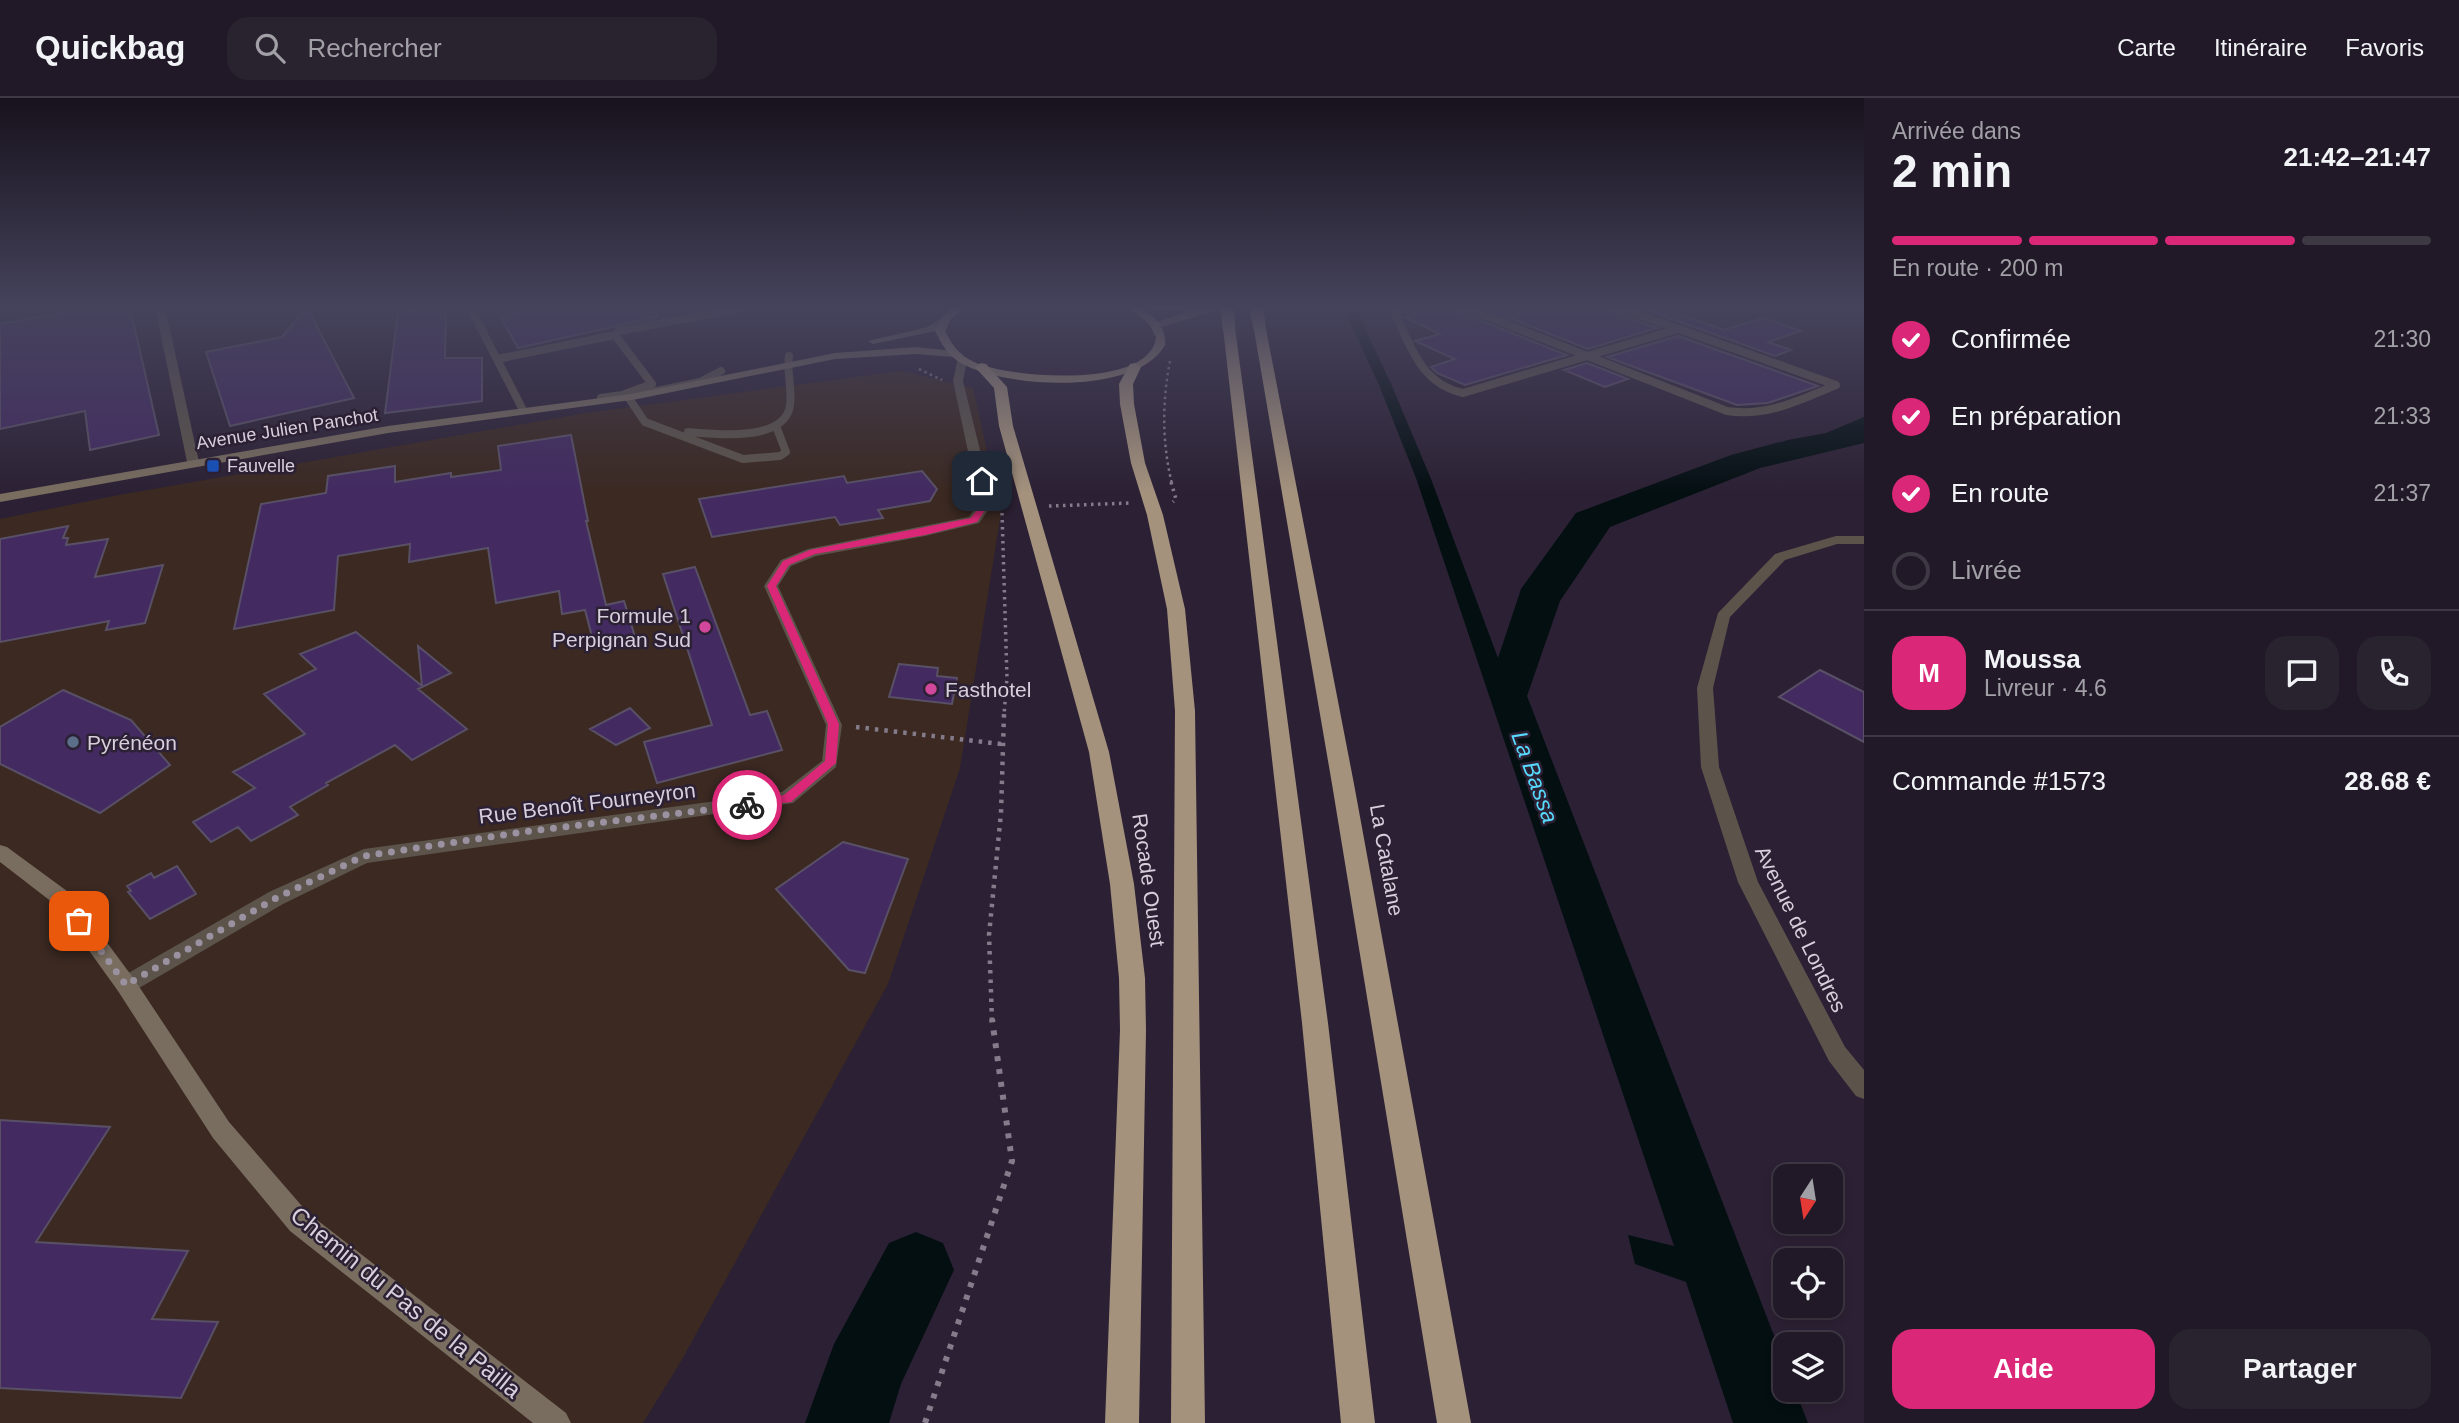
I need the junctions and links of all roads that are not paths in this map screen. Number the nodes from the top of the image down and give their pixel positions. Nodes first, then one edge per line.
1 (174, 369) edge
2 (502, 369) edge
3 (641, 369) edge
4 (736, 369) edge
5 (753, 369) edge
6 (788, 369) edge
7 (963, 369) edge
8 (972, 369) edge
9 (986, 369) edge
10 (1128, 369) edge
11 (1134, 369) edge
12 (1234, 369) edge
13 (1267, 369) edge
14 (1422, 369) edge
15 (1544, 369) edge
16 (1620, 369) edge
17 (1792, 369) edge
18 (721, 371) junction
19 (652, 384) junction
20 (628, 397) junction
21 (521, 405) junction
22 (570, 405) junction
23 (776, 426) junction
24 (677, 432) junction
25 (193, 457) junction
26 (0, 488) edge
27 (0, 498) edge
28 (1864, 540) edge
29 (0, 852) edge
30 (126, 985) junction
31 (1864, 1088) edge
32 (556, 1423) edge
33 (1122, 1423) edge
34 (1188, 1423) edge
35 (1358, 1423) edge
36 (1454, 1423) edge

1 - 25 street
2 - 21 lane
3 - 19 lane
4 - 18 main road, Avenue Julien Panchot
5 - 20 main road, Avenue Julien Panchot
6 - 23 lane
7 - 30 street, Rue Benoît Fourneyron
8 - 33 highway, Rocade Ouest
9 - 10 main road
11 - 34 highway, Rocade Ouest
12 - 35 highway, bridge
13 - 36 highway, La Catalane
14 - 15 lane
16 - 17 lane
18 - 19 main road, Avenue Julien Panchot
18 - 20 lane
19 - 21 main road, Avenue Julien Panchot
19 - 22 lane
20 - 22 main road, Avenue Julien Panchot
20 - 24 lane
21 - 22 main road, Avenue Julien Panchot
21 - 25 main road, Avenue Julien Panchot
23 - 24 lane
23 - 24 lane
25 - 26 main road, Avenue Julien Panchot
25 - 27 main road, Avenue Julien Panchot
28 - 31 street, Avenue de Londres
29 - 30 main road, Chemin du Pas de la Pailla
30 - 32 main road, Chemin du Pas de la Pailla

